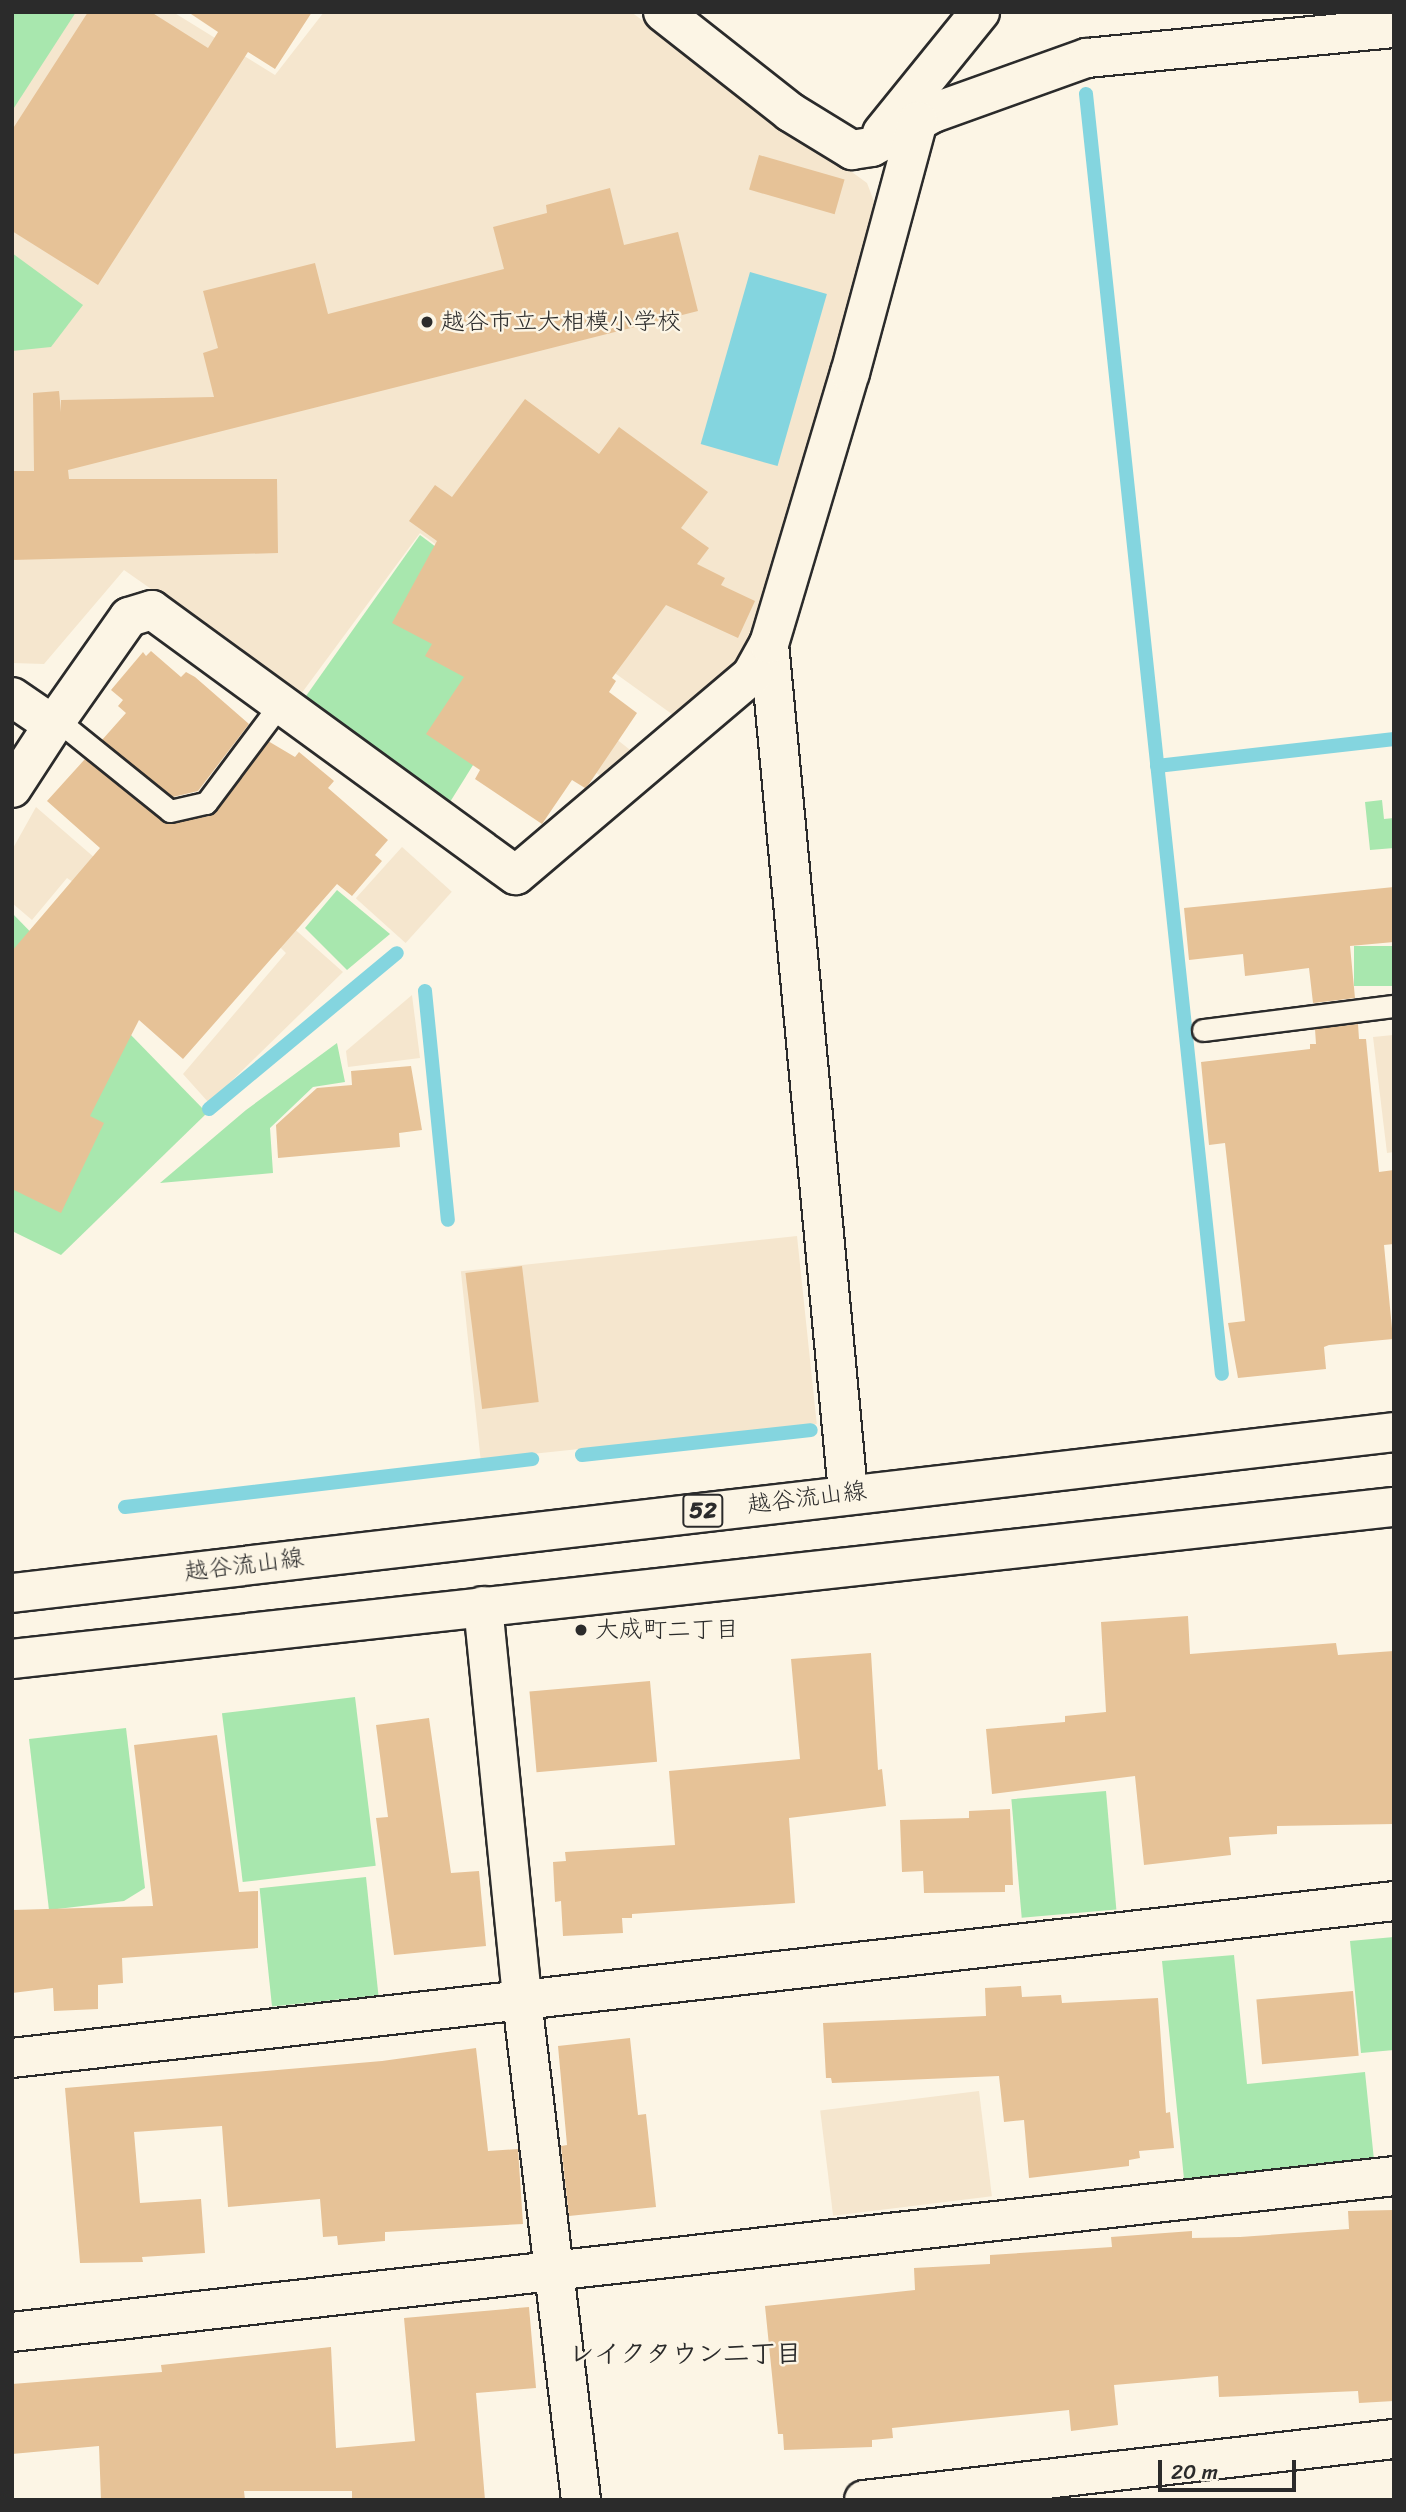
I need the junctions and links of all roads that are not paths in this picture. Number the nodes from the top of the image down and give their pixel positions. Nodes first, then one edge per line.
1 (663, 12) edge
2 (980, 12) edge
3 (1394, 28) edge
4 (918, 121) junction
5 (872, 147) junction
6 (769, 644) junction
7 (12, 696) edge
8 (280, 704) junction
9 (54, 722) junction
10 (12, 789) edge
11 (1394, 1006) edge
12 (1203, 1030) dead end
13 (1394, 1432) edge
14 (848, 1493) junction
15 (1394, 1507) edge
16 (12, 1593) edge
17 (483, 1606) junction
18 (12, 1659) edge
19 (1394, 1901) edge
20 (522, 2000) junction
21 (12, 2058) edge
22 (1394, 2176) edge
23 (554, 2274) junction
24 (12, 2332) edge
25 (1394, 2439) edge
26 (580, 2500) edge
27 (864, 2500) edge

1 - 5 street
2 - 5 street
3 - 4 street
4 - 5 street
4 - 6 street
6 - 8 street
6 - 14 street
7 - 9 street
8 - 9 lane
8 - 9 street
9 - 10 street
11 - 12 lane
13 - 14 street, 越谷流山線 / 52
14 - 16 street, 越谷流山線 / 52
15 - 17 street
17 - 18 street
17 - 20 street
19 - 20 street
20 - 21 street
20 - 23 street
22 - 23 street
23 - 24 street
23 - 26 street
25 - 27 street

